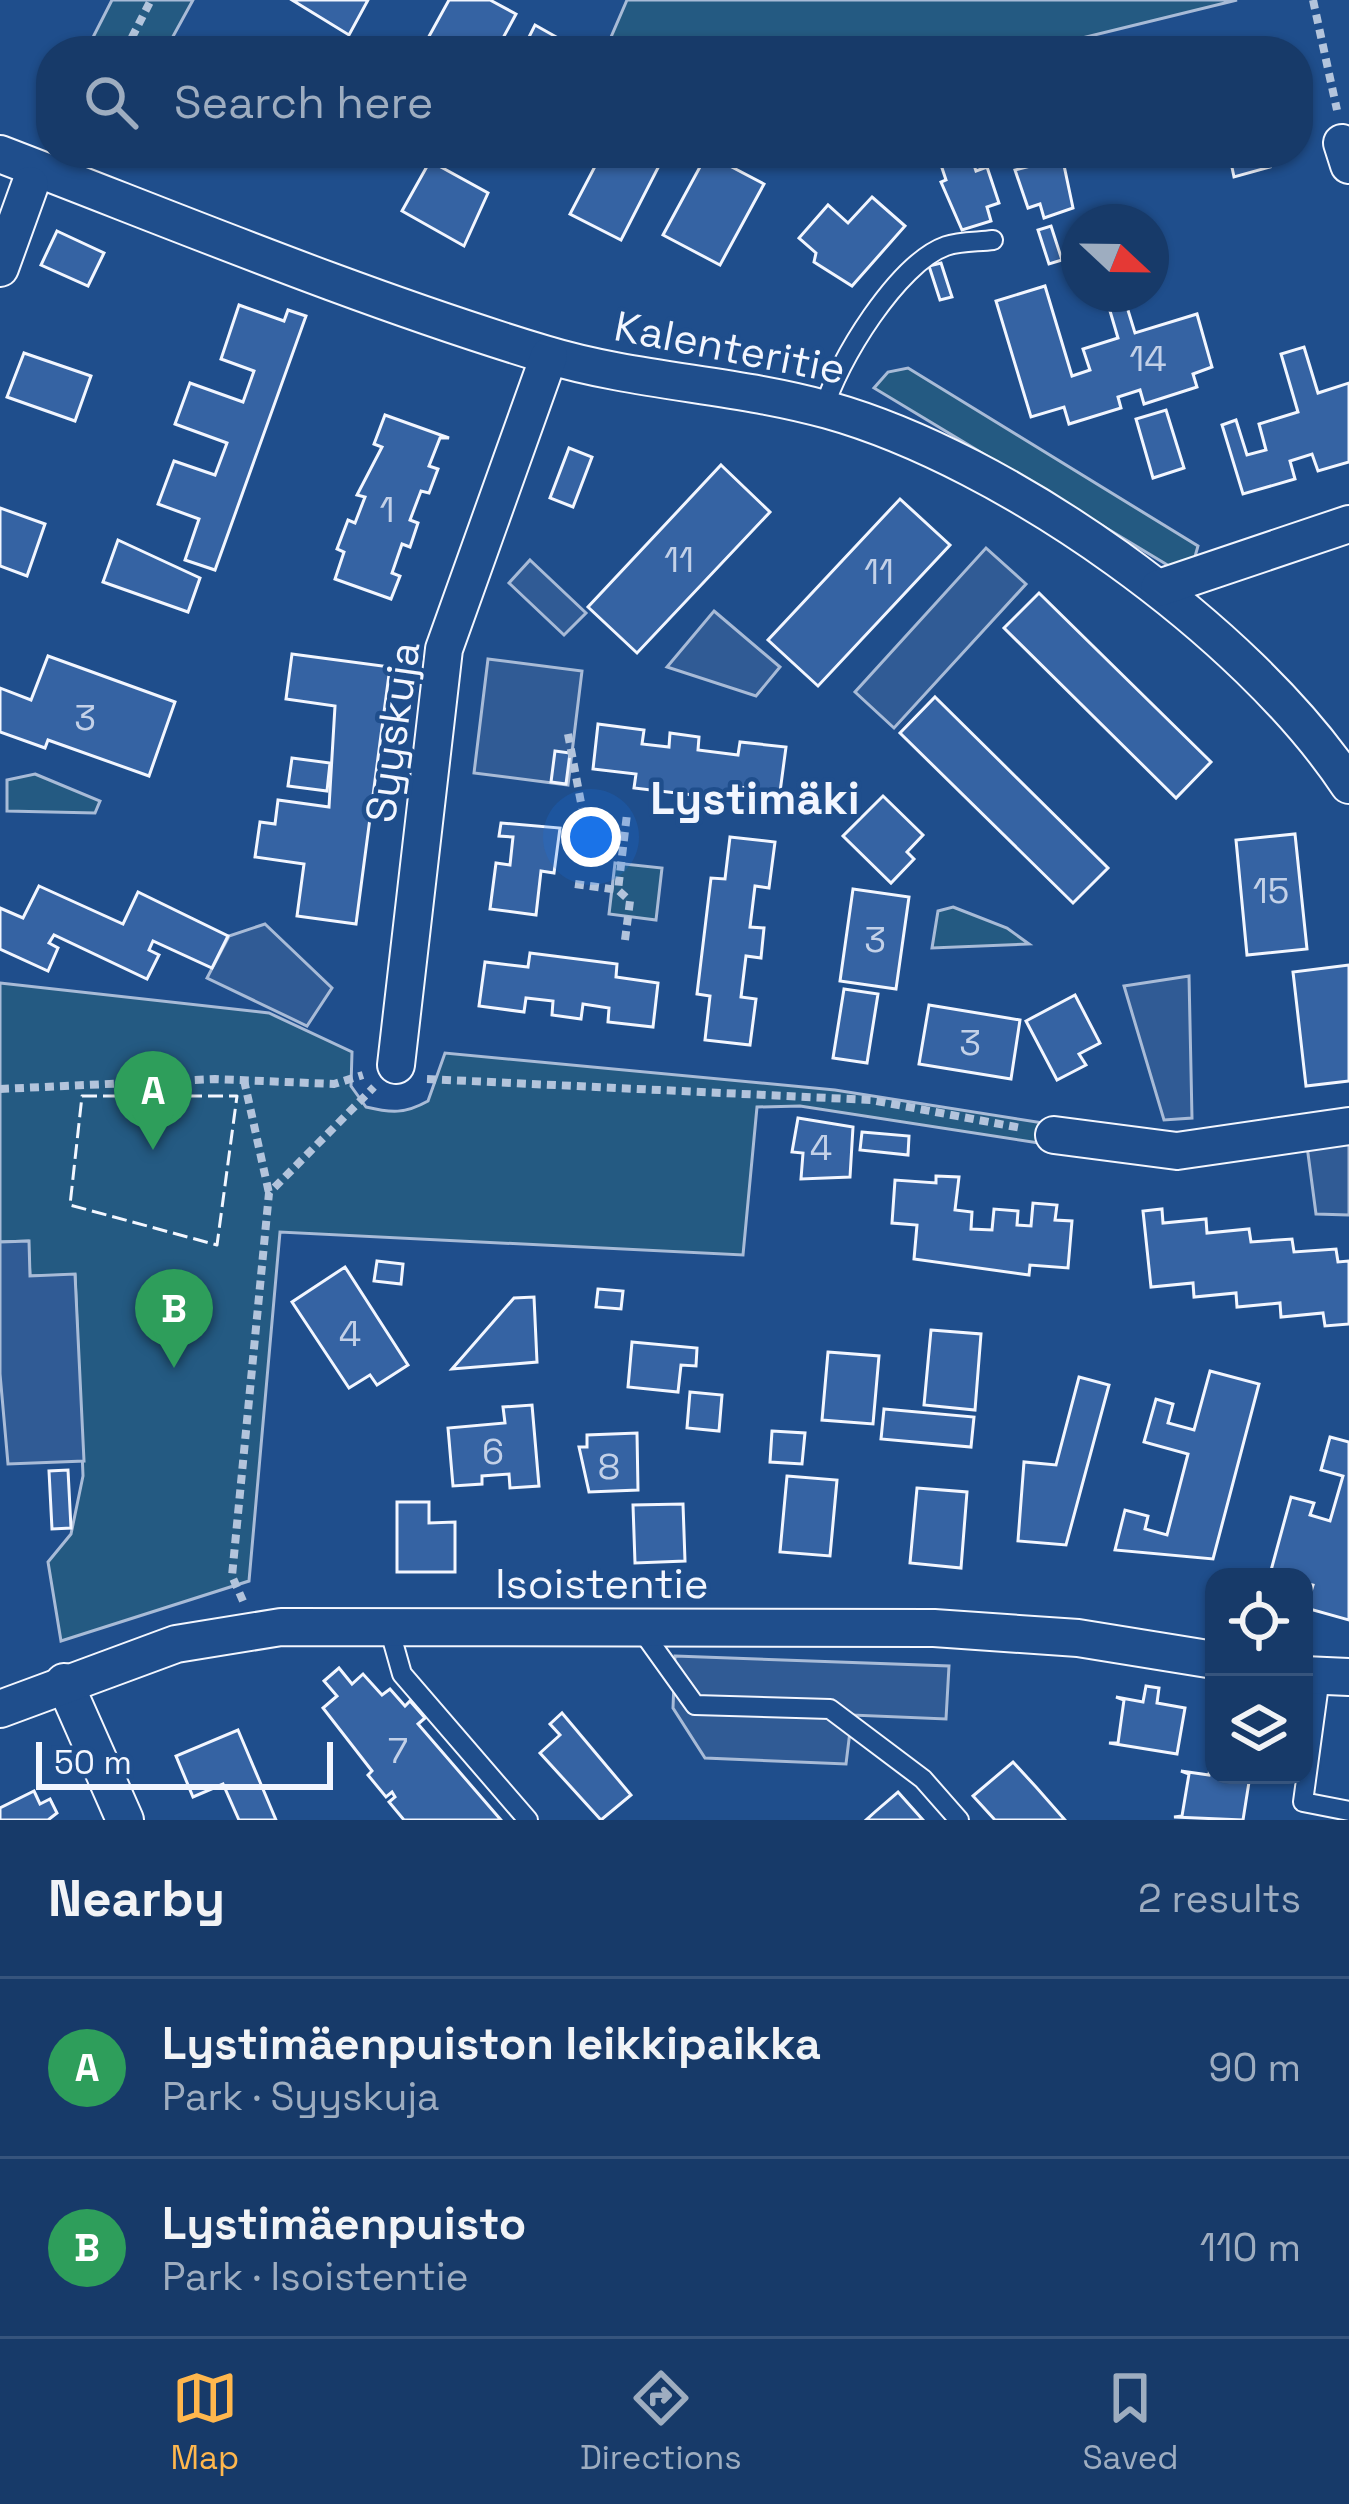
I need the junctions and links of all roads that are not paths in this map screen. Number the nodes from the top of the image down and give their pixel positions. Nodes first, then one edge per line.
1 (0, 154) edge
2 (36, 167) edge
3 (38, 168) edge
4 (31, 185) dead end
5 (993, 240) dead end
6 (0, 268) edge
7 (549, 356) junction
8 (824, 409) junction
9 (1349, 524) edge
10 (1159, 588) junction
11 (1349, 785) edge
12 (396, 1065) road end
13 (1349, 1126) edge
14 (1054, 1135) road end
15 (388, 1628) junction
16 (642, 1631) junction
17 (1205, 1659) edge
18 (1324, 1676) edge
19 (64, 1682) junction
20 (0, 1709) edge
21 (1349, 1811) edge
22 (125, 1820) edge
23 (528, 1820) edge
24 (959, 1820) edge

1 - 2 street, Kalenteritie
3 - 7 street, Kalenteritie
4 - 6 street
5 - 8 lane
7 - 8 street, Kalenteritie
7 - 12 street, Syyskuja
8 - 10 street, Kalenteritie
9 - 10 street
10 - 11 street, Kalenteritie
13 - 14 street
15 - 16 street, Isoistentie
15 - 19 street, Isoistentie
15 - 23 lane
16 - 17 street, Isoistentie
16 - 24 lane
18 - 21 lane
19 - 20 street, Isoistentie
19 - 22 street

